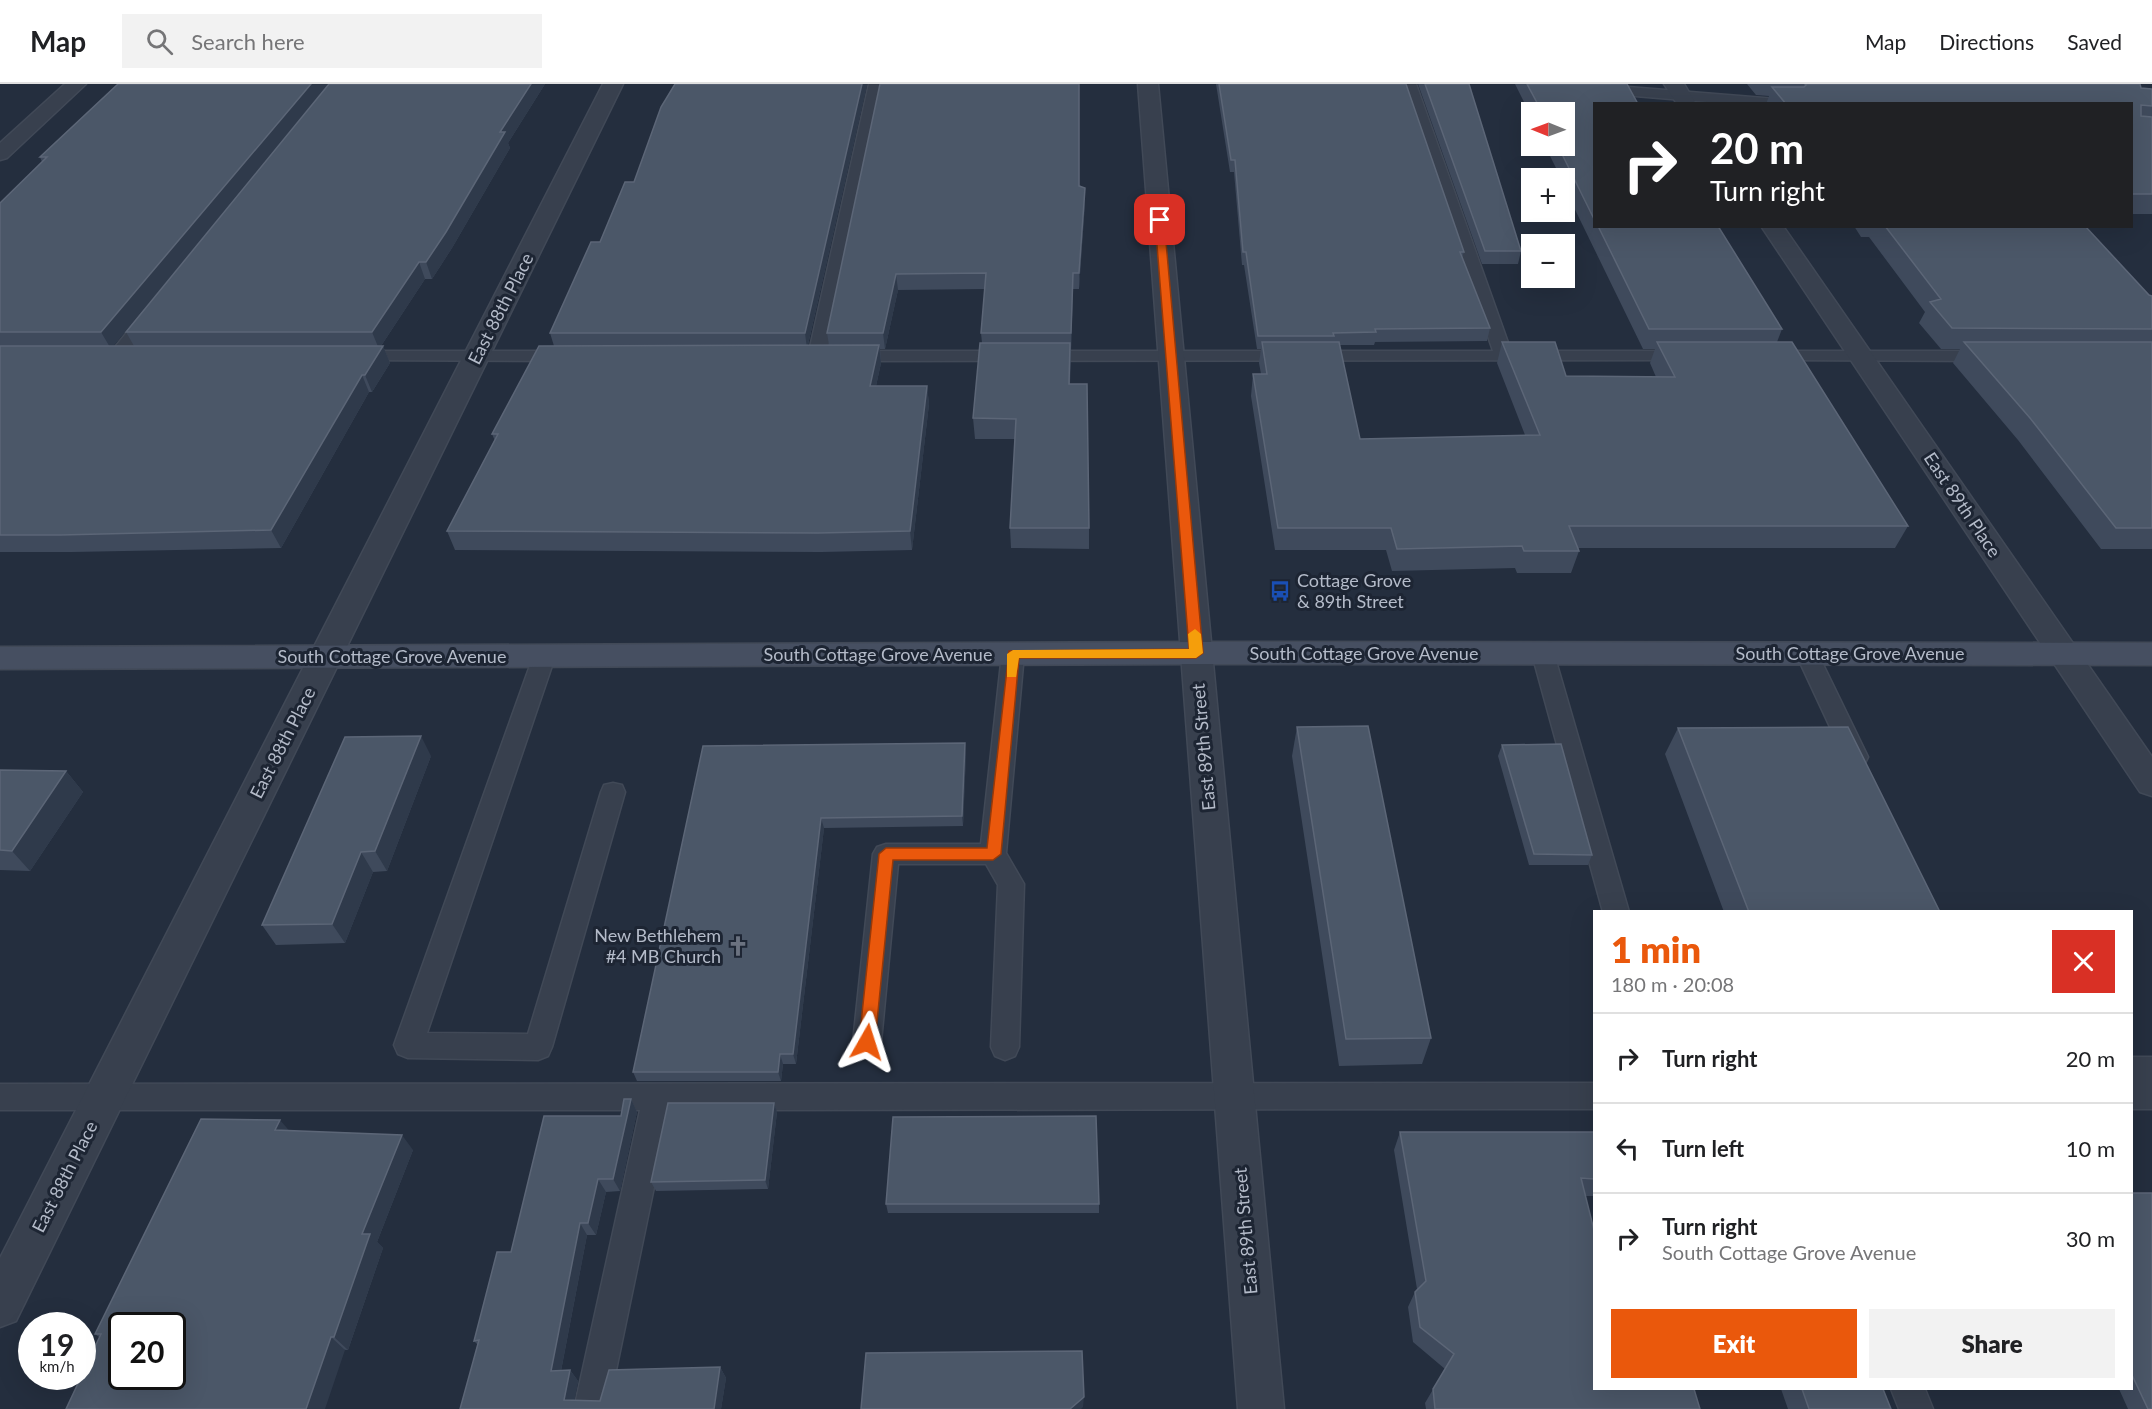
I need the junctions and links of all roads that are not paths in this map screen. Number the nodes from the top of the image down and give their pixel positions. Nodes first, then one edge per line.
1 (76, 84) edge
2 (613, 84) edge
3 (876, 84) edge
4 (1148, 84) edge
5 (1408, 84) edge
6 (1539, 84) edge
7 (1681, 94) edge
8 (1768, 102) edge
9 (0, 154) edge
10 (1773, 228) edge
11 (161, 302) edge
12 (94, 356) edge
13 (117, 356) junction
14 (140, 356) edge
15 (340, 356) edge
16 (477, 356) junction
17 (579, 356) edge
18 (794, 356) edge
19 (817, 356) junction
20 (1171, 356) junction
21 (1504, 356) junction
22 (1704, 356) edge
23 (1750, 356) edge
24 (1861, 356) junction
25 (2001, 356) edge
26 (1196, 653) junction
27 (1013, 654) junction
28 (1543, 654) junction
29 (1807, 654) junction
30 (2065, 654) junction
31 (2152, 654) edge
32 (544, 657) junction
33 (0, 658) edge
34 (326, 658) junction
35 (1868, 782) edge
36 (2152, 783) edge
37 (613, 792) dead end
38 (993, 854) junction
39 (1615, 910) edge
40 (867, 1042) dead end
41 (1005, 1047) dead end
42 (2133, 1070) edge
43 (2152, 1070) edge
44 (658, 1096) junction
45 (1235, 1096) junction
46 (1593, 1096) edge
47 (2133, 1096) edge
48 (2152, 1096) edge
49 (0, 1097) edge
50 (105, 1097) junction
51 (0, 1305) edge
52 (1908, 1390) edge
53 (591, 1409) edge
54 (1262, 1409) edge
55 (1916, 1409) edge

1 - 9 street
2 - 16 street, East 88th Place
3 - 19 lane
4 - 20 street, East 89th Street
5 - 21 lane
6 - 7 lane
7 - 8 lane
10 - 24 street, East 89th Place
11 - 13 lane
12 - 13 lane
13 - 14 lane
15 - 16 lane
16 - 17 lane
16 - 34 street, East 88th Place
18 - 19 lane
19 - 20 lane
20 - 21 lane
20 - 26 street, East 89th Street
21 - 22 lane
23 - 24 lane
24 - 25 lane
24 - 30 street, East 89th Place
26 - 27 main road, South Cottage Grove Avenue
26 - 28 main road, South Cottage Grove Avenue
26 - 45 street, East 89th Street
27 - 32 main road, South Cottage Grove Avenue
27 - 38 lane
28 - 29 main road, South Cottage Grove Avenue
28 - 39 lane
29 - 30 main road, South Cottage Grove Avenue
29 - 35 lane
30 - 31 main road, South Cottage Grove Avenue
30 - 36 street, East 89th Place
32 - 34 main road, South Cottage Grove Avenue
32 - 37 lane
33 - 34 main road, South Cottage Grove Avenue
34 - 50 street, East 88th Place
38 - 40 lane
38 - 41 lane
42 - 43 lane
44 - 45 lane
44 - 50 lane
44 - 53 lane
45 - 46 lane
45 - 54 street, East 89th Street
47 - 48 lane
49 - 50 lane
50 - 51 street, East 88th Place
52 - 55 lane

